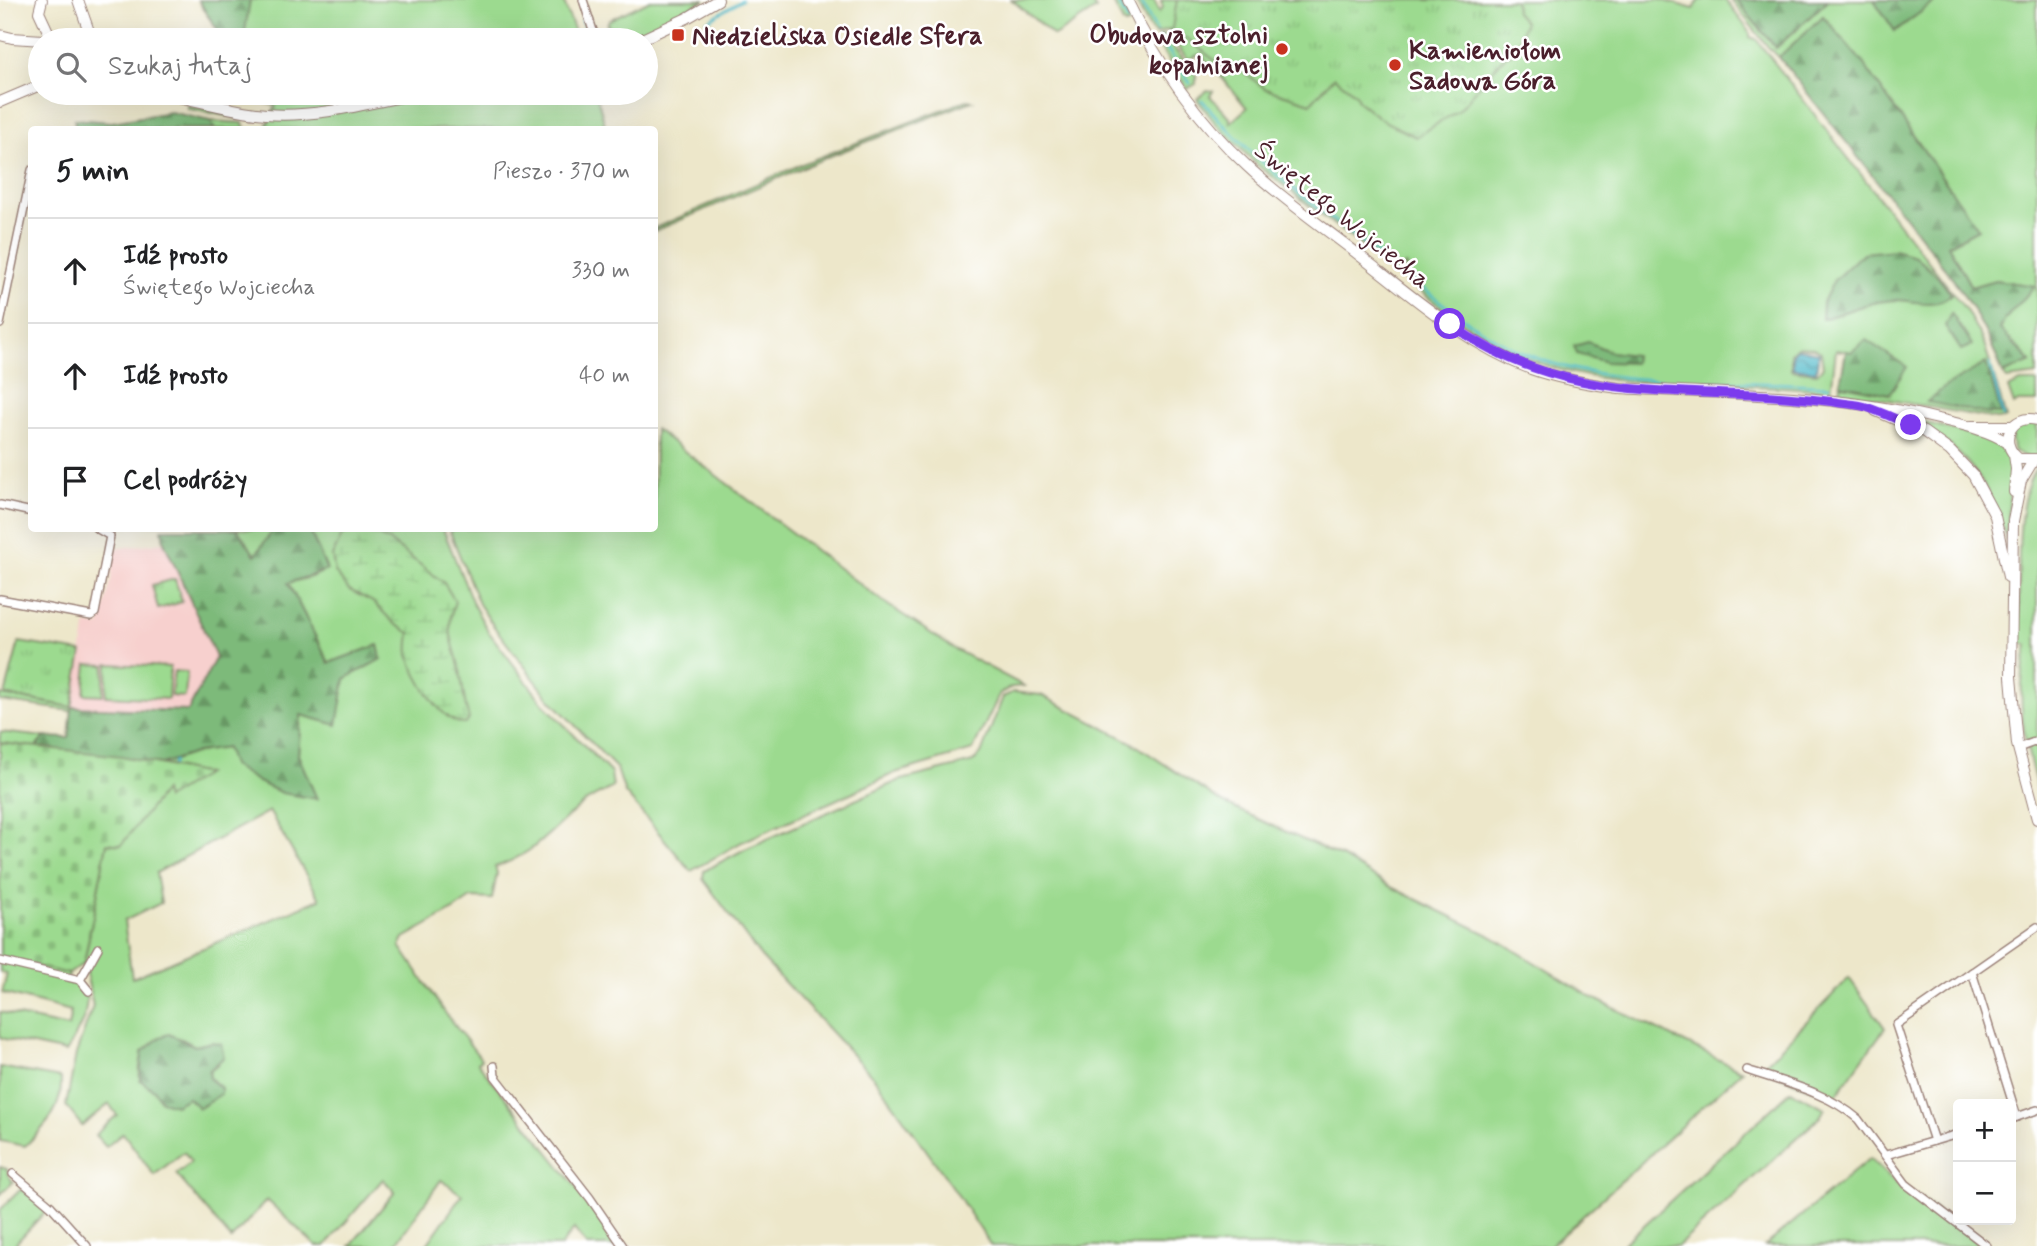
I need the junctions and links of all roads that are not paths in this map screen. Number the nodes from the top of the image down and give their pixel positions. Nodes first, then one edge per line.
1 (42, 0) edge
2 (78, 0) edge
3 (583, 0) edge
4 (718, 0) edge
5 (1126, 0) edge
6 (43, 25) junction
7 (42, 28) edge
8 (45, 28) edge
9 (88, 28) edge
10 (592, 28) edge
11 (658, 32) edge
12 (0, 35) edge
13 (28, 39) edge
14 (28, 90) edge
15 (0, 102) edge
16 (213, 105) edge
17 (359, 105) edge
18 (28, 189) edge
19 (0, 324) edge
20 (1865, 406) junction
21 (2037, 420) edge
22 (1971, 426) junction
23 (2012, 426) junction
24 (2008, 443) junction
25 (2014, 455) junction
26 (2035, 460) edge
27 (2015, 503) junction
28 (0, 505) edge
29 (28, 511) edge
30 (103, 532) edge
31 (2012, 594) junction
32 (0, 598) edge
33 (2037, 741) edge
34 (2018, 748) junction
35 (2037, 819) edge
36 (2037, 927) edge
37 (98, 948) dead end
38 (0, 961) edge
39 (1972, 972) junction
40 (80, 981) junction
41 (89, 991) dead end
42 (494, 1066) dead end
43 (1747, 1070) dead end
44 (2009, 1099) edge
45 (2037, 1110) edge
46 (2016, 1117) edge
47 (1953, 1135) edge
48 (1934, 1141) junction
49 (1886, 1155) junction
50 (13, 1174) dead end
51 (87, 1246) edge
52 (624, 1246) edge
53 (1987, 1246) edge

1 - 6 street
2 - 9 street
3 - 10 street
4 - 11 street
5 - 20 street, Świętego Wojciecha
6 - 7 street
6 - 8 street
12 - 13 street
14 - 15 street
16 - 17 street
18 - 19 street
20 - 22 street, Świętego Wojciecha
20 - 31 street
21 - 23 street, Świętego Wojciecha
22 - 23 street, Świętego Wojciecha
22 - 24 street, Świętego Wojciecha
23 - 24 street
24 - 25 street
25 - 26 street
25 - 27 street
26 - 27 street
27 - 31 street
28 - 29 street
30 - 32 street
31 - 34 street
33 - 34 street
34 - 35 street
36 - 39 street
37 - 40 street
38 - 40 street
39 - 44 street
39 - 48 street
40 - 41 street
42 - 52 street
43 - 49 street
45 - 46 street
47 - 48 street
48 - 49 street
49 - 53 street
50 - 51 street

